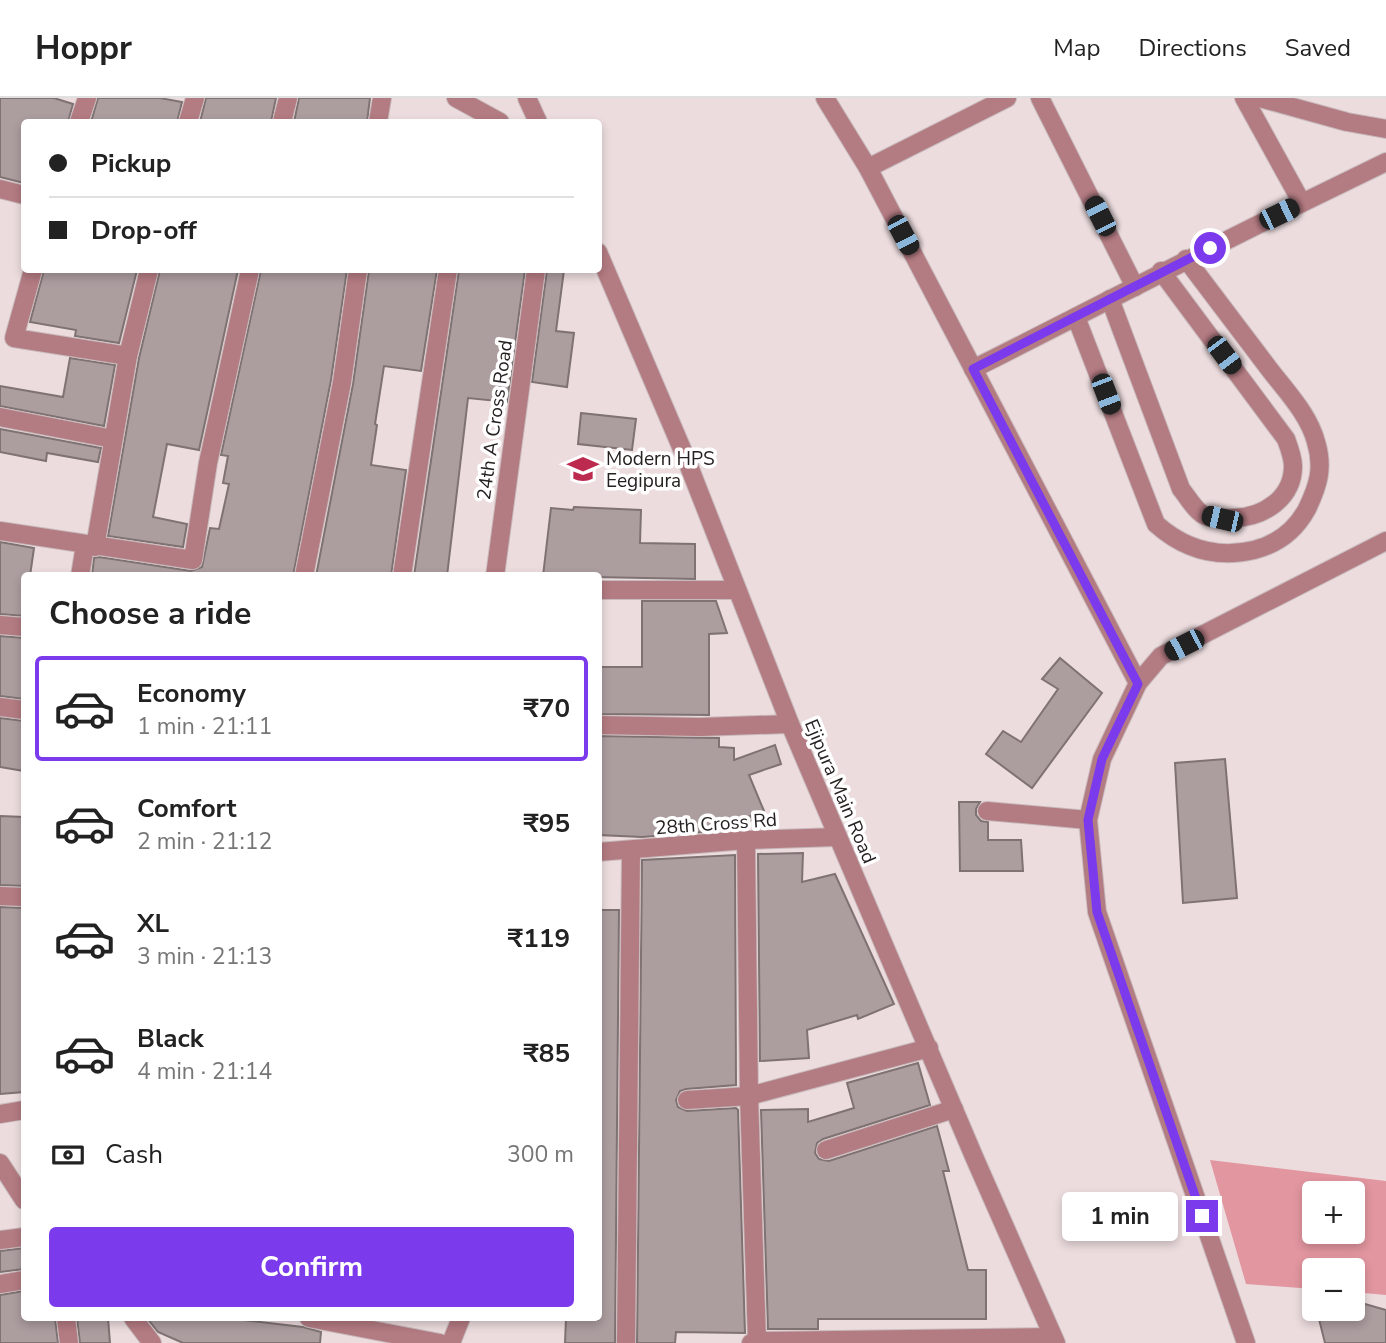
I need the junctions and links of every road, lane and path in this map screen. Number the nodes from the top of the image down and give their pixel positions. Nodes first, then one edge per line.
1 (195, 98) edge
2 (288, 98) edge
3 (382, 98) edge
4 (456, 98) edge
5 (527, 98) edge
6 (825, 98) edge
7 (1007, 98) edge
8 (1040, 98) edge
9 (1244, 98) edge
10 (1260, 98) edge
11 (84, 99) edge
12 (472, 116) edge
13 (80, 119) edge
14 (189, 119) edge
15 (283, 119) edge
16 (378, 119) edge
17 (537, 119) edge
18 (1386, 129) edge
19 (1386, 162) edge
20 (868, 168) junction
21 (0, 189) edge
22 (21, 194) edge
23 (1302, 203) junction
24 (1186, 259) junction
25 (602, 261) edge
26 (1161, 271) junction
27 (32, 273) edge
28 (148, 273) edge
29 (249, 273) edge
30 (358, 273) edge
31 (448, 273) edge
32 (536, 273) edge
33 (1135, 287) junction
34 (1110, 299) junction
35 (1076, 317) junction
36 (7, 337) edge
37 (128, 356) junction
38 (973, 369) junction
39 (0, 417) edge
40 (113, 439) junction
41 (0, 531) edge
42 (1386, 541) edge
43 (90, 546) junction
44 (81, 572) edge
45 (305, 572) edge
46 (403, 572) edge
47 (496, 572) edge
48 (602, 590) edge
49 (736, 590) junction
50 (0, 625) edge
51 (21, 627) edge
52 (1138, 684) junction
53 (0, 707) edge
54 (21, 710) edge
55 (790, 724) junction
56 (602, 725) edge
57 (987, 811) dead end
58 (1088, 820) junction
59 (837, 837) junction
60 (746, 840) junction
61 (631, 850) junction
62 (602, 852) edge
63 (0, 896) edge
64 (21, 897) edge
65 (929, 1048) junction
66 (749, 1096) junction
67 (687, 1100) dead end
68 (954, 1108) junction
69 (21, 1110) edge
70 (0, 1114) edge
71 (826, 1150) dead end
72 (0, 1163) edge
73 (21, 1195) edge
74 (21, 1237) edge
75 (0, 1240) edge
76 (21, 1280) edge
77 (0, 1283) edge
78 (66, 1321) edge
79 (135, 1321) edge
80 (325, 1321) edge
81 (460, 1321) edge
82 (1055, 1340) edge
83 (938, 1341) edge
84 (754, 1342) edge
85 (69, 1343) edge
86 (152, 1343) edge
87 (440, 1343) edge
88 (451, 1343) edge
89 (626, 1343) edge
90 (1247, 1343) edge

1 - 14 street
2 - 15 street
3 - 16 street
4 - 12 street
5 - 17 street
6 - 20 street
7 - 20 street
8 - 33 street
9 - 23 street
10 - 18 street
11 - 13 street
19 - 23 street
20 - 38 street
21 - 22 street
23 - 24 street
24 - 26 street
24 - 35 street
25 - 49 street, Ejipura Main Road
26 - 33 street
26 - 34 street
27 - 36 street
28 - 37 street
29 - 43 street
30 - 45 street
31 - 46 street
32 - 47 street, 24th A Cross Road
33 - 34 street
34 - 35 street
35 - 38 street
36 - 37 street
37 - 40 street
38 - 52 street
39 - 40 street
40 - 43 street
41 - 43 street
42 - 52 street
43 - 44 street
48 - 49 street
49 - 55 street, Ejipura Main Road
50 - 51 street
52 - 58 street
53 - 54 street
55 - 56 street
55 - 59 street, Ejipura Main Road
57 - 58 street
58 - 90 street
59 - 60 street, 28th Cross Rd
59 - 65 street, Ejipura Main Road
60 - 61 street, 28th Cross Rd
60 - 66 street
61 - 62 street, 28th Cross Rd
61 - 89 street
63 - 64 street
65 - 66 street
65 - 68 street, Ejipura Main Road
66 - 67 street
66 - 84 street
68 - 71 street
68 - 82 street, Ejipura Main Road
69 - 70 street
72 - 73 street
74 - 75 street
76 - 77 street
78 - 85 street
79 - 86 street
80 - 87 street
81 - 88 street
82 - 83 street
83 - 84 street

